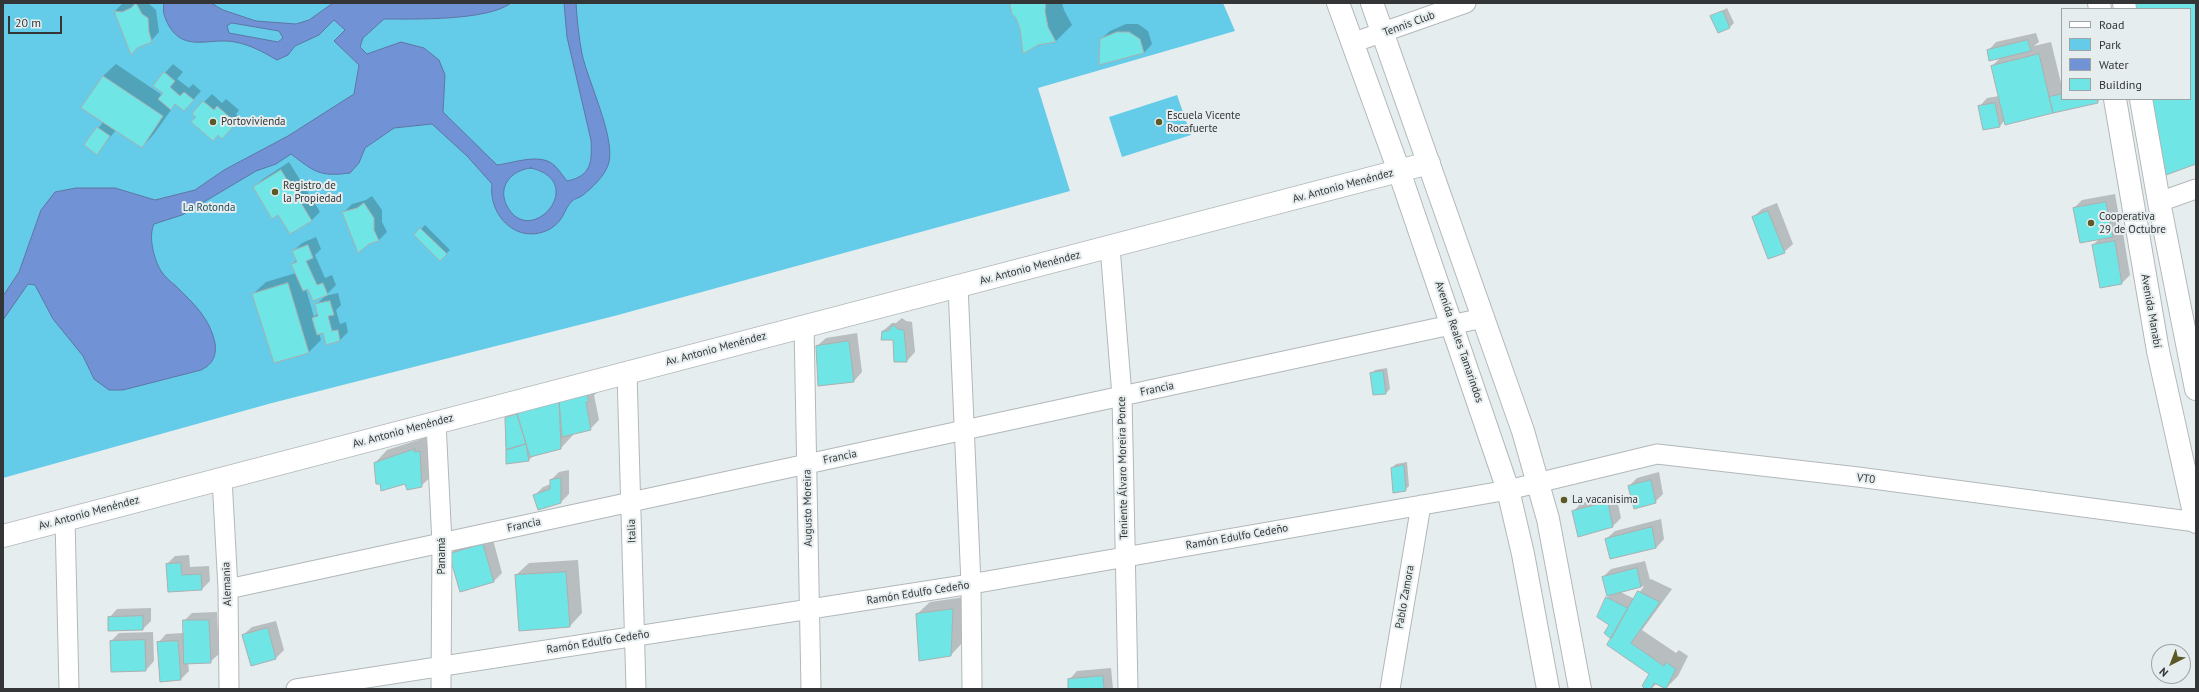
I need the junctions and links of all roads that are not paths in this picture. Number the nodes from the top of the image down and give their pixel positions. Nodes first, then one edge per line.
1 (1338, 3) edge
2 (1372, 3) edge
3 (1466, 3) edge
4 (1382, 34) junction
5 (1352, 43) junction
6 (2115, 100) edge
7 (2141, 100) edge
8 (1429, 163) junction
9 (1399, 171) junction
10 (2196, 189) edge
11 (2159, 202) junction
12 (1110, 247) junction
13 (958, 286) junction
14 (1483, 318) junction
15 (1453, 325) junction
16 (804, 326) junction
17 (2188, 348) junction
18 (2158, 351) junction
19 (627, 373) junction
20 (2196, 389) edge
21 (1122, 396) junction
22 (436, 423) junction
23 (965, 430) junction
24 (807, 464) junction
25 (222, 478) junction
26 (1538, 482) junction
27 (1508, 490) junction
28 (630, 502) junction
29 (1421, 505) junction
30 (65, 519) junction
31 (2196, 522) edge
32 (3, 536) edge
33 (442, 543) junction
34 (1126, 557) junction
35 (971, 584) junction
36 (228, 589) junction
37 (809, 610) junction
38 (636, 637) junction
39 (442, 666) junction
40 (1387, 688) edge
41 (69, 689) edge
42 (229, 689) edge
43 (296, 689) edge
44 (441, 689) edge
45 (636, 689) edge
46 (811, 689) edge
47 (972, 689) edge
48 (1128, 689) edge
49 (1548, 689) edge
50 (1580, 689) edge

1 - 5 main road, Avenida Reales Tamarindos
2 - 4 main road
3 - 4 street, Tennis Club
4 - 5 street, Tennis Club
4 - 8 main road
5 - 9 main road, Avenida Reales Tamarindos
6 - 18 main road, Avenida Manabí
7 - 11 main road
8 - 9 main road, Av. Antonio Menéndez
8 - 14 main road
9 - 12 main road, Av. Antonio Menéndez
9 - 15 main road, Avenida Reales Tamarindos
10 - 11 street
11 - 17 main road
12 - 13 main road, Av. Antonio Menéndez
12 - 21 street, Teniente Álvaro Moreira Ponce
13 - 16 main road, Av. Antonio Menéndez
13 - 23 street
14 - 15 street, Francia
14 - 26 main road
15 - 21 street, Francia
15 - 27 main road, Avenida Reales Tamarindos
16 - 19 main road, Av. Antonio Menéndez
16 - 24 street, Augusto Moreira
17 - 18 main road
17 - 20 main road
18 - 31 main road, Avenida Manabí
19 - 22 main road, Av. Antonio Menéndez
19 - 28 street, Italia
21 - 23 street, Francia
21 - 34 street, Teniente Álvaro Moreira Ponce
22 - 25 main road, Av. Antonio Menéndez
22 - 33 street, Panamá
23 - 24 street, Francia
23 - 35 street
24 - 28 street, Francia
24 - 37 street, Augusto Moreira
25 - 30 main road, Av. Antonio Menéndez
25 - 36 street, Alemania
26 - 27 street, Ramón Edulfo Cedeño
26 - 31 street, VT0
26 - 50 main road
27 - 29 street, Ramón Edulfo Cedeño
27 - 49 main road, Avenida Reales Tamarindos
28 - 33 street, Francia
28 - 38 street, Italia
29 - 34 street, Ramón Edulfo Cedeño
29 - 40 street, Pablo Zamora
30 - 32 main road, Av. Antonio Menéndez
30 - 41 street
33 - 36 street, Francia
33 - 39 street, Panamá
34 - 35 street, Ramón Edulfo Cedeño
34 - 48 street, Teniente Álvaro Moreira Ponce
35 - 37 street, Ramón Edulfo Cedeño
35 - 47 street
36 - 42 street, Alemania
37 - 38 street, Ramón Edulfo Cedeño
37 - 46 street, Augusto Moreira
38 - 39 street, Ramón Edulfo Cedeño
38 - 45 street, Italia
39 - 43 street, Ramón Edulfo Cedeño
39 - 44 street, Panamá

